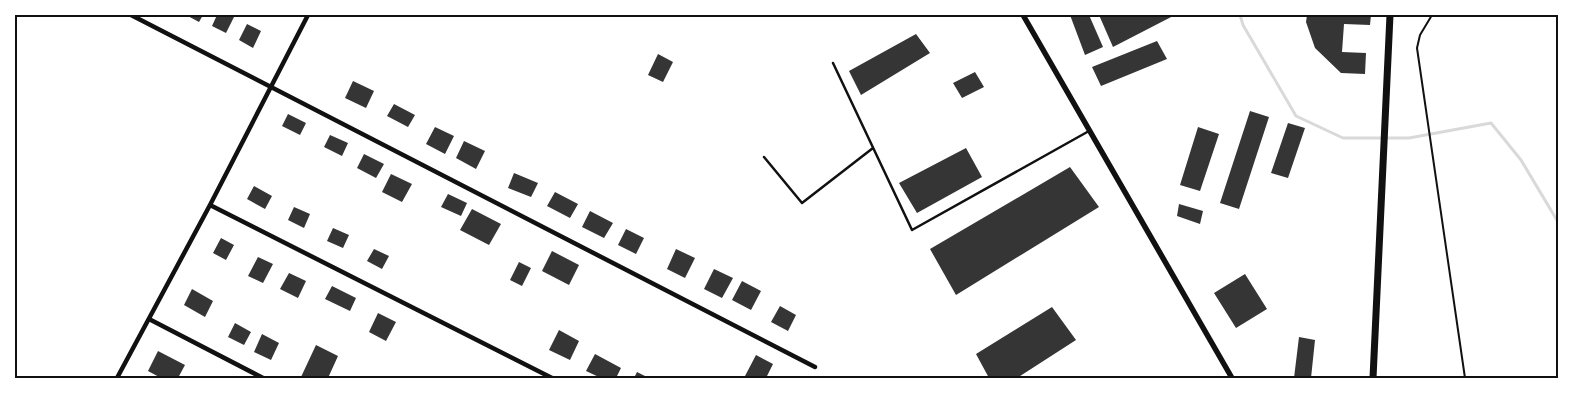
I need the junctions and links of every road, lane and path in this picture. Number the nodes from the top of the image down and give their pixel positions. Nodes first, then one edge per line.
1 (131, 15) edge
2 (308, 15) edge
3 (1023, 15) edge
4 (1390, 15) edge
5 (1432, 15) edge
6 (833, 63) dead end
7 (271, 88) junction
8 (1091, 130) junction
9 (874, 148) junction
10 (764, 157) dead end
11 (210, 205) junction
12 (149, 319) junction
13 (815, 366) dead end
14 (117, 378) edge
15 (263, 378) edge
16 (552, 378) edge
17 (1232, 378) edge
18 (1373, 378) edge
19 (1465, 378) edge

1 - 7 street
2 - 7 street
3 - 8 street
4 - 18 main road
5 - 19 path
6 - 9 lane
7 - 11 street
7 - 13 street
8 - 9 lane
8 - 17 street
9 - 10 lane
11 - 12 street
11 - 16 street
12 - 14 street
12 - 15 street

